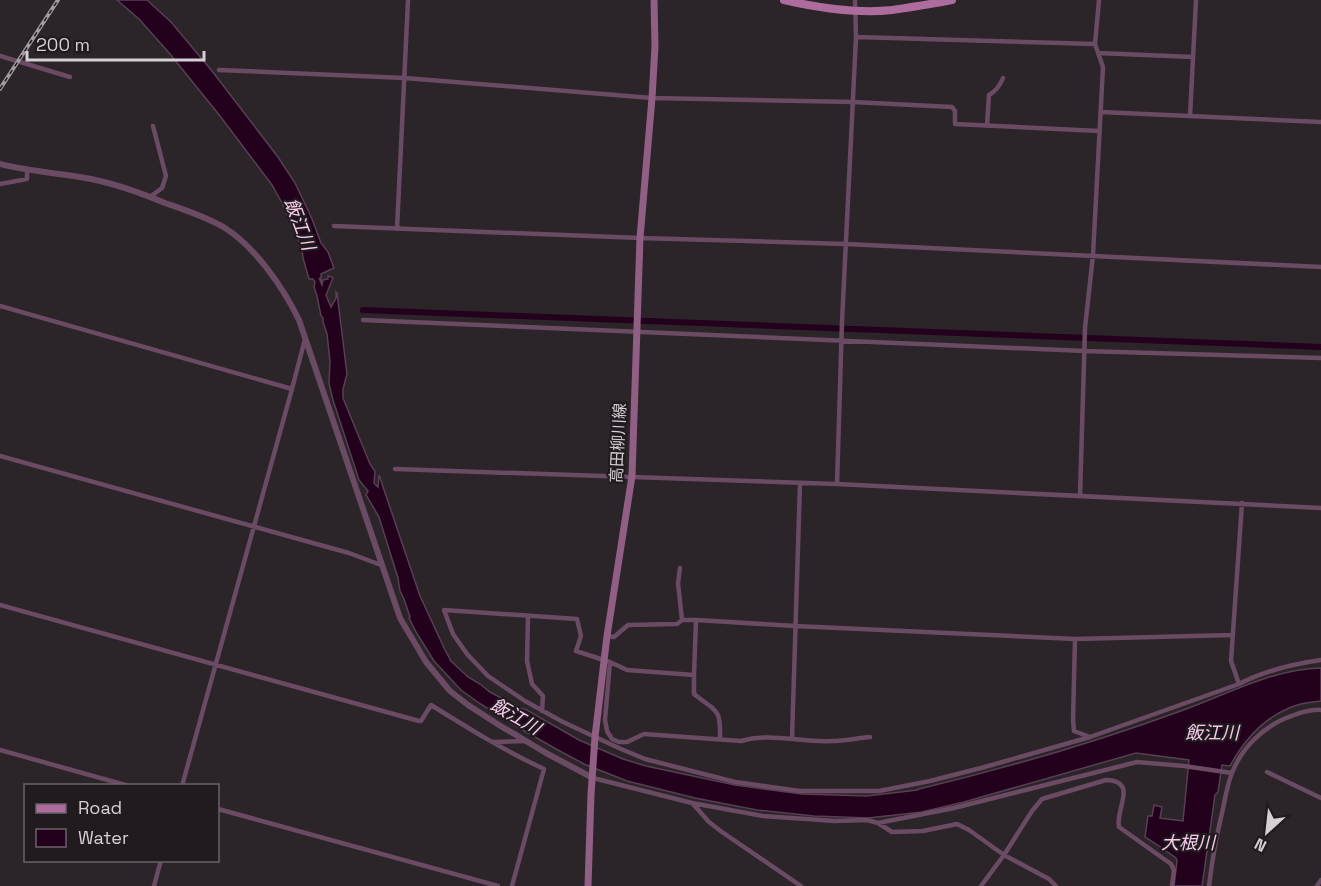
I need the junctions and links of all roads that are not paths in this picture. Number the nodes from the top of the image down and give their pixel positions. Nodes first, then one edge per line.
1 (408, 0) edge
2 (654, 0) edge
3 (784, 0) edge
4 (855, 0) edge
5 (952, 0) edge
6 (1099, 0) edge
7 (1196, 0) edge
8 (855, 10) junction
9 (856, 38) junction
10 (1095, 44) junction
11 (1098, 53) junction
12 (0, 56) edge
13 (1193, 57) junction
14 (219, 70) dead end
15 (70, 76) dead end
16 (405, 78) junction
17 (1003, 78) dead end
18 (652, 98) junction
19 (853, 102) junction
20 (1101, 112) junction
21 (1190, 116) junction
22 (1321, 122) edge
23 (987, 125) junction
24 (153, 126) dead end
25 (1099, 131) junction
26 (0, 164) edge
27 (27, 169) junction
28 (0, 184) edge
29 (150, 197) junction
30 (334, 226) dead end
31 (397, 229) junction
32 (640, 238) junction
33 (846, 244) junction
34 (1093, 255) junction
35 (1321, 267) edge
36 (0, 306) edge
37 (363, 320) dead end
38 (637, 331) junction
39 (305, 339) junction
40 (842, 339) junction
41 (1084, 349) junction
42 (1321, 358) edge
43 (292, 388) junction
44 (0, 456) edge
45 (395, 469) dead end
46 (632, 476) junction
47 (800, 483) junction
48 (837, 484) junction
49 (1080, 496) junction
50 (1242, 503) junction
51 (1321, 507) edge
52 (254, 527) junction
53 (381, 565) junction
54 (680, 568) dead end
55 (0, 605) edge
56 (528, 616) junction
57 (682, 620) junction
58 (696, 620) junction
59 (795, 626) junction
60 (1233, 635) junction
61 (607, 636) junction
62 (1075, 639) junction
63 (1321, 660) edge
64 (607, 661) junction
65 (215, 664) junction
66 (694, 675) junction
67 (1239, 684) junction
68 (1321, 710) edge
69 (542, 711) junction
70 (595, 737) junction
71 (870, 737) dead end
72 (1090, 737) junction
73 (720, 739) junction
74 (792, 739) junction
75 (526, 741) junction
76 (492, 742) junction
77 (0, 750) edge
78 (1229, 772) junction
79 (1267, 772) dead end
80 (593, 777) junction
81 (122, 784) edge
82 (183, 784) edge
83 (1321, 798) edge
84 (692, 803) junction
85 (219, 810) edge
86 (878, 823) junction
87 (1004, 855) junction
88 (161, 862) edge
89 (1321, 880) edge
90 (984, 885) edge
91 (154, 886) edge
92 (498, 886) edge
93 (512, 886) edge
94 (588, 886) edge
95 (801, 886) edge
96 (1056, 886) edge
97 (1172, 886) edge
98 (1209, 886) edge
99 (1317, 886) edge

1 - 16 street
2 - 18 main road, 高田柳川線
3 - 8 main road
4 - 8 street
5 - 8 main road
6 - 10 street
7 - 13 street
8 - 9 street
9 - 10 street
9 - 19 street
10 - 11 street
11 - 13 street
11 - 20 street
12 - 15 street
13 - 21 street
14 - 16 street
16 - 18 street
16 - 31 street
17 - 23 street
18 - 19 street
18 - 32 main road, 高田柳川線
19 - 23 street
19 - 33 street
20 - 21 street
20 - 25 street
21 - 22 street
23 - 25 street
24 - 29 street
25 - 34 street
26 - 27 street
27 - 28 street
27 - 29 street
29 - 39 street
30 - 31 street
31 - 32 street
32 - 33 street
32 - 38 main road, 高田柳川線
33 - 34 street
33 - 40 street
34 - 35 street
34 - 41 street
36 - 43 street
37 - 38 street
38 - 40 street
38 - 46 main road, 高田柳川線
39 - 43 street
39 - 53 street
40 - 41 street
40 - 48 street
41 - 42 street
41 - 49 street
43 - 52 street
44 - 52 street
45 - 46 street
46 - 47 street
46 - 61 main road, 高田柳川線
47 - 48 street
47 - 59 street
48 - 49 street
49 - 50 street
50 - 51 street
50 - 60 street
52 - 53 street
52 - 65 street
53 - 75 street
54 - 57 street
55 - 65 street
56 - 64 street
56 - 69 street
56 - 69 street
57 - 58 street
57 - 61 street
58 - 59 street
58 - 66 street
59 - 62 street
59 - 74 street
60 - 62 street
60 - 67 street
61 - 64 main road, 高田柳川線
62 - 72 street
63 - 67 street
64 - 66 street
64 - 70 main road, 高田柳川線
64 - 73 street
65 - 76 street
65 - 82 street
66 - 73 street
67 - 72 street
68 - 78 street
69 - 70 street
70 - 72 street
70 - 80 main road, 高田柳川線
71 - 74 street
73 - 74 street
75 - 76 street
75 - 80 street
76 - 93 street
77 - 81 street
78 - 86 street
78 - 98 street
79 - 83 street
80 - 84 street
80 - 94 main road, 高田柳川線
84 - 86 street
84 - 95 street
85 - 92 street
86 - 87 street
87 - 90 street
87 - 96 street
87 - 97 street
88 - 91 street
89 - 99 street

